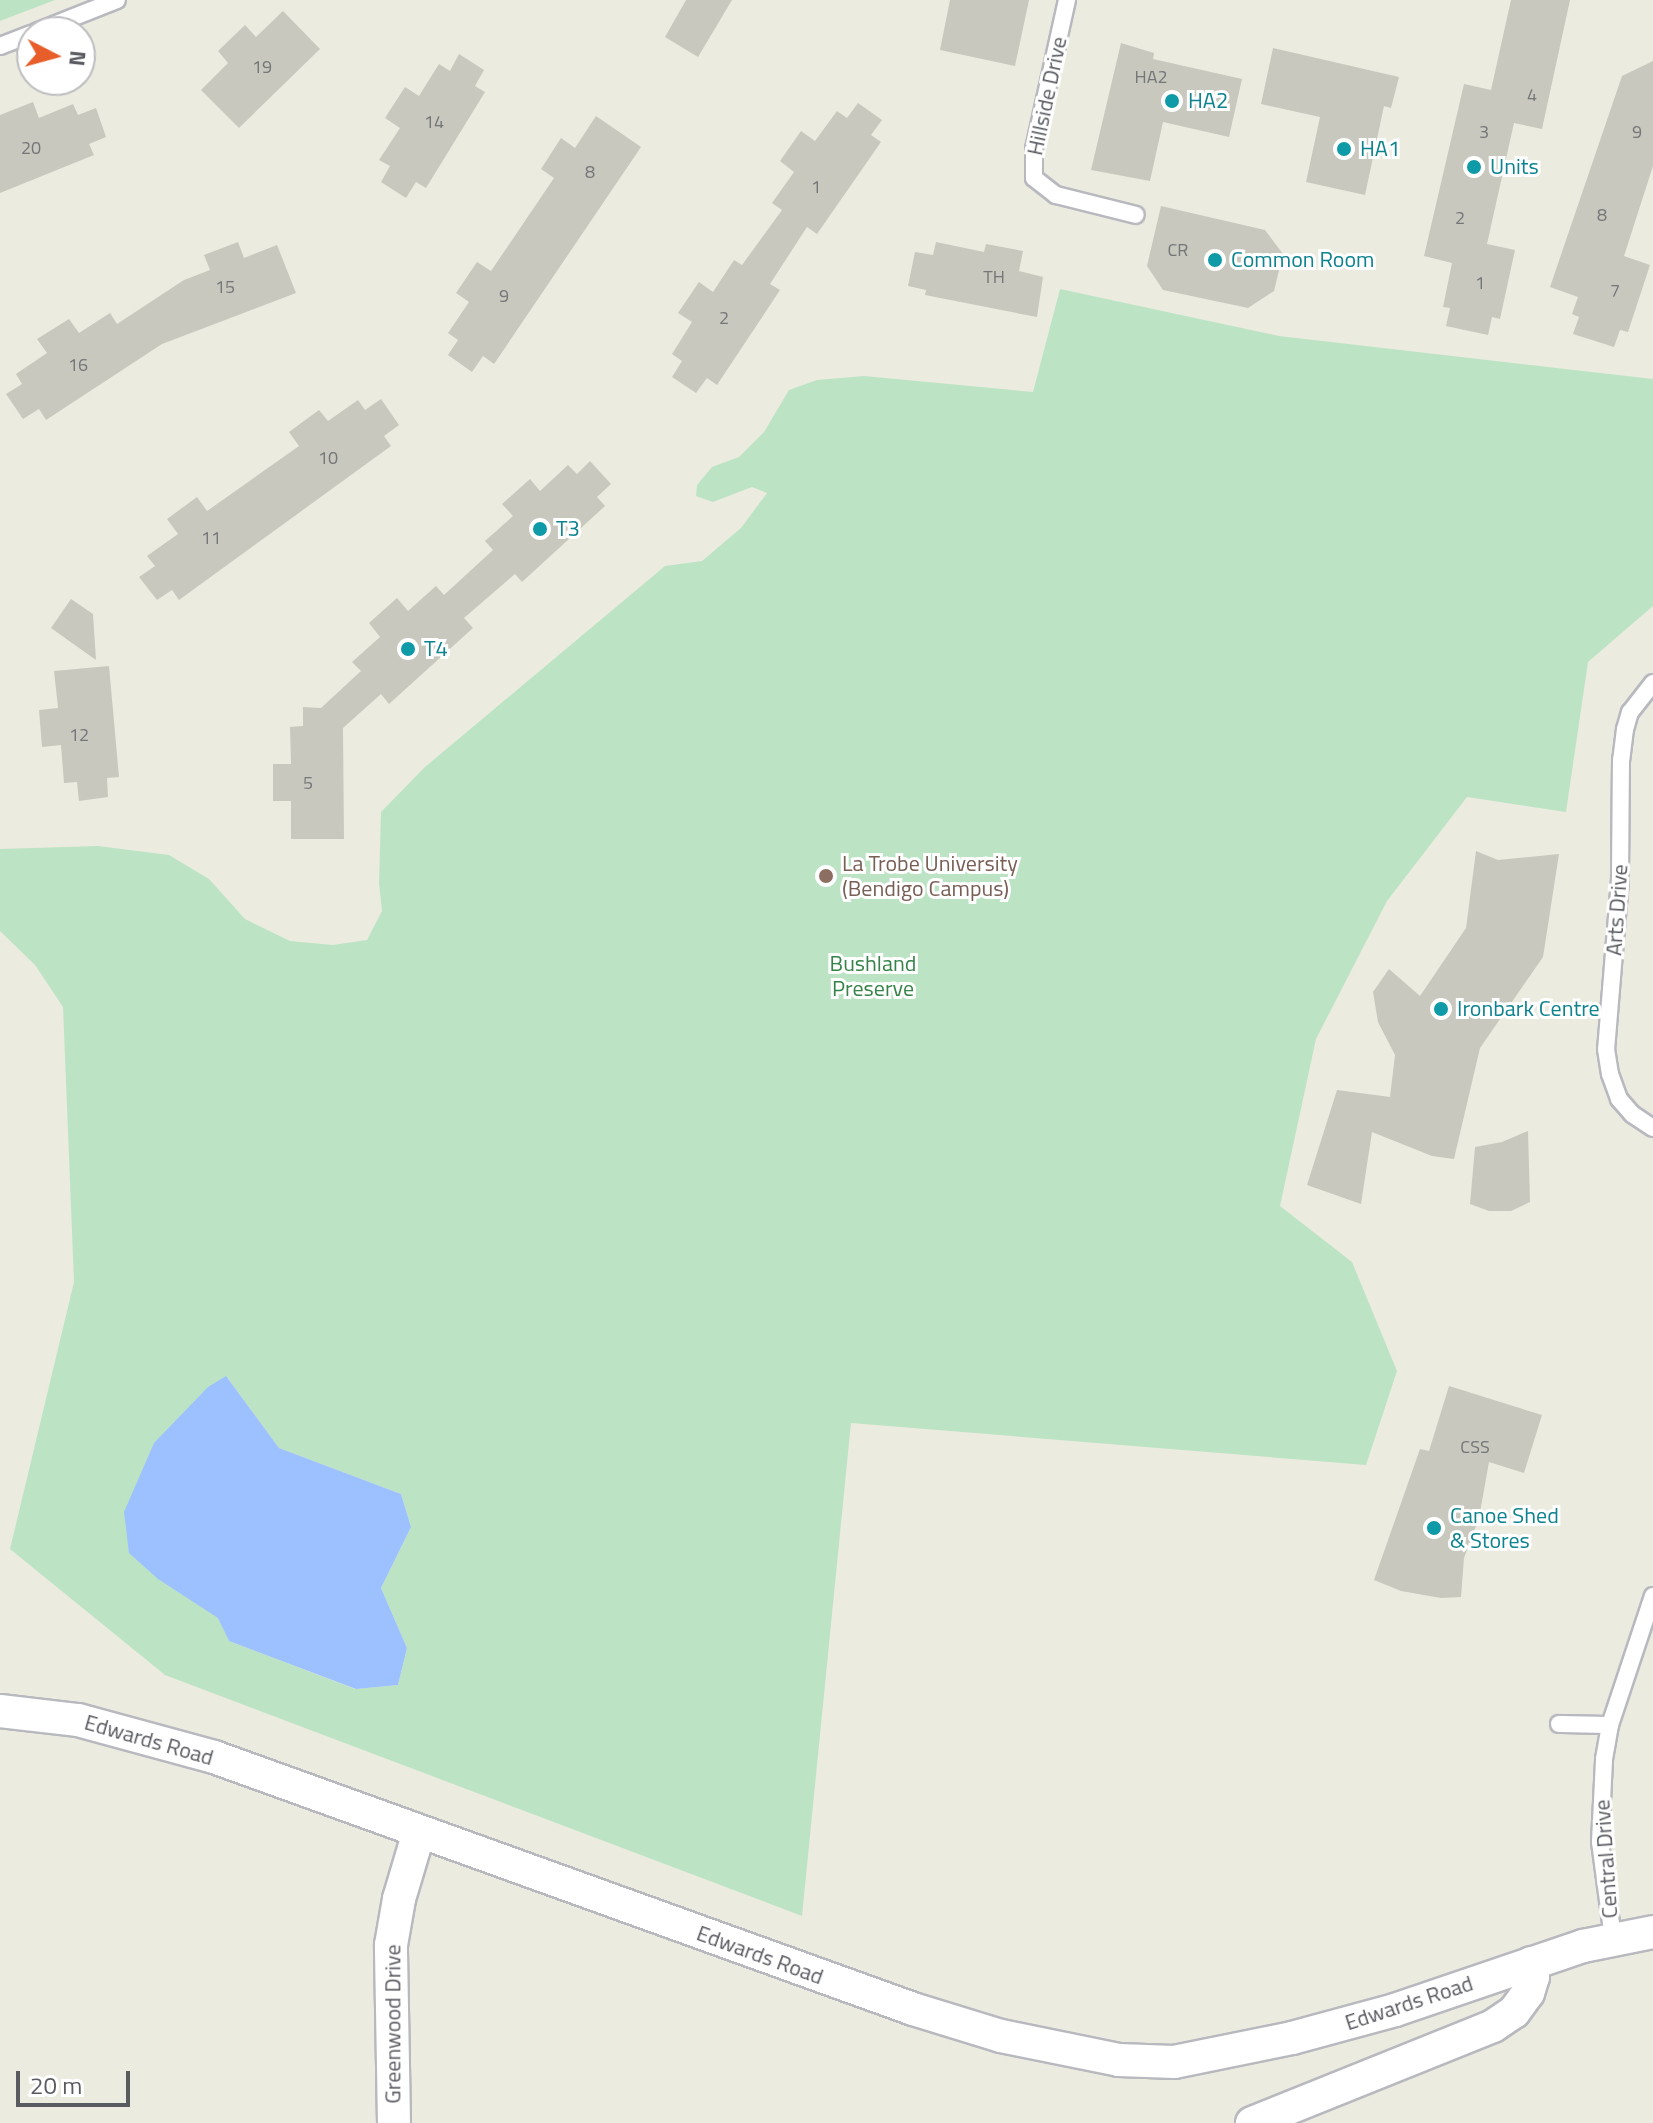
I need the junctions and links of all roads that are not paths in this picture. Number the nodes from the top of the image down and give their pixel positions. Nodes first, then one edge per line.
1 (117, 0) edge
2 (1067, 0) edge
3 (77, 16) edge
4 (1136, 215) dead end
5 (1653, 683) edge
6 (1653, 1128) edge
7 (1653, 1596) edge
8 (0, 1711) edge
9 (1559, 1724) dead end
10 (1610, 1725) junction
11 (419, 1832) junction
12 (1653, 1932) edge
13 (1613, 1938) junction
14 (1531, 1963) junction
15 (394, 2123) edge
16 (1252, 2123) edge

1 - 3 lane
2 - 4 lane, Hillside Drive
5 - 6 lane, Arts Drive
7 - 10 lane, Central Drive
8 - 11 street, Edwards Road
9 - 10 lane
10 - 13 lane, Central Drive
11 - 14 street, Edwards Road
11 - 15 street, Greenwood Drive
12 - 13 street, Edwards Road
13 - 14 street, Edwards Road
14 - 16 street

